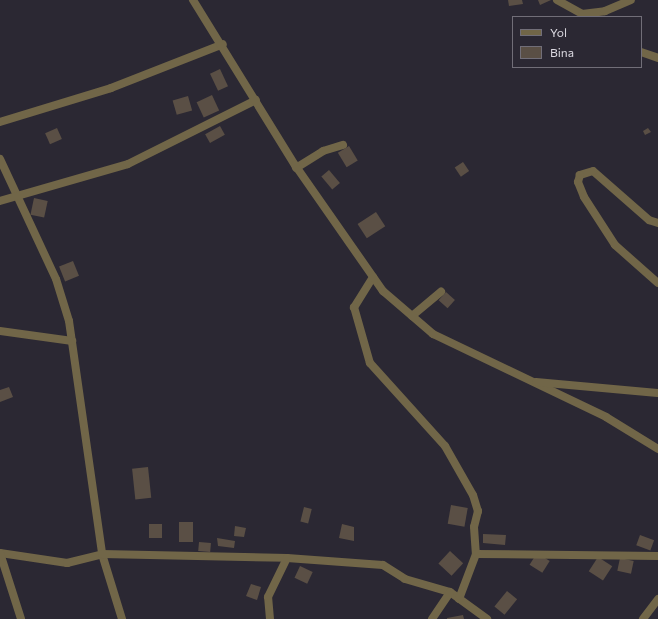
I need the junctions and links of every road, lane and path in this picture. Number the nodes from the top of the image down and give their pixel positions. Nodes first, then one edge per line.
1 (193, 0) edge
2 (557, 0) edge
3 (631, 0) edge
4 (584, 16) edge
5 (223, 44) junction
6 (642, 52) edge
7 (658, 58) edge
8 (256, 100) junction
9 (0, 122) edge
10 (343, 145) dead end
11 (0, 159) edge
12 (296, 168) junction
13 (16, 197) junction
14 (0, 201) edge
15 (658, 223) edge
16 (373, 277) junction
17 (658, 283) edge
18 (440, 292) dead end
19 (412, 316) junction
20 (0, 331) edge
21 (72, 341) junction
22 (531, 382) junction
23 (658, 393) edge
24 (658, 449) edge
25 (0, 553) edge
26 (102, 554) junction
27 (476, 554) junction
28 (658, 556) edge
29 (287, 558) junction
30 (450, 592) junction
31 (459, 599) junction
32 (658, 599) edge
33 (471, 608) junction
34 (21, 619) edge
35 (122, 619) edge
36 (270, 619) edge
37 (432, 619) edge
38 (478, 619) edge
39 (487, 619) edge
40 (642, 619) edge

1 - 5 street
2 - 4 street
3 - 4 street
5 - 8 street
5 - 9 street
6 - 7 street
8 - 12 street
8 - 13 street
10 - 12 street
11 - 13 street
12 - 16 street
13 - 14 street
13 - 21 street
15 - 17 street
16 - 19 street
16 - 27 street
18 - 19 street
19 - 22 street
20 - 21 street
21 - 26 street
22 - 23 street
22 - 24 street
25 - 26 street
25 - 34 street
26 - 29 street
26 - 35 street
27 - 28 street
27 - 31 street
29 - 30 street
29 - 36 street
30 - 31 street
30 - 37 street
31 - 33 street
32 - 40 street
33 - 38 street
33 - 39 street

